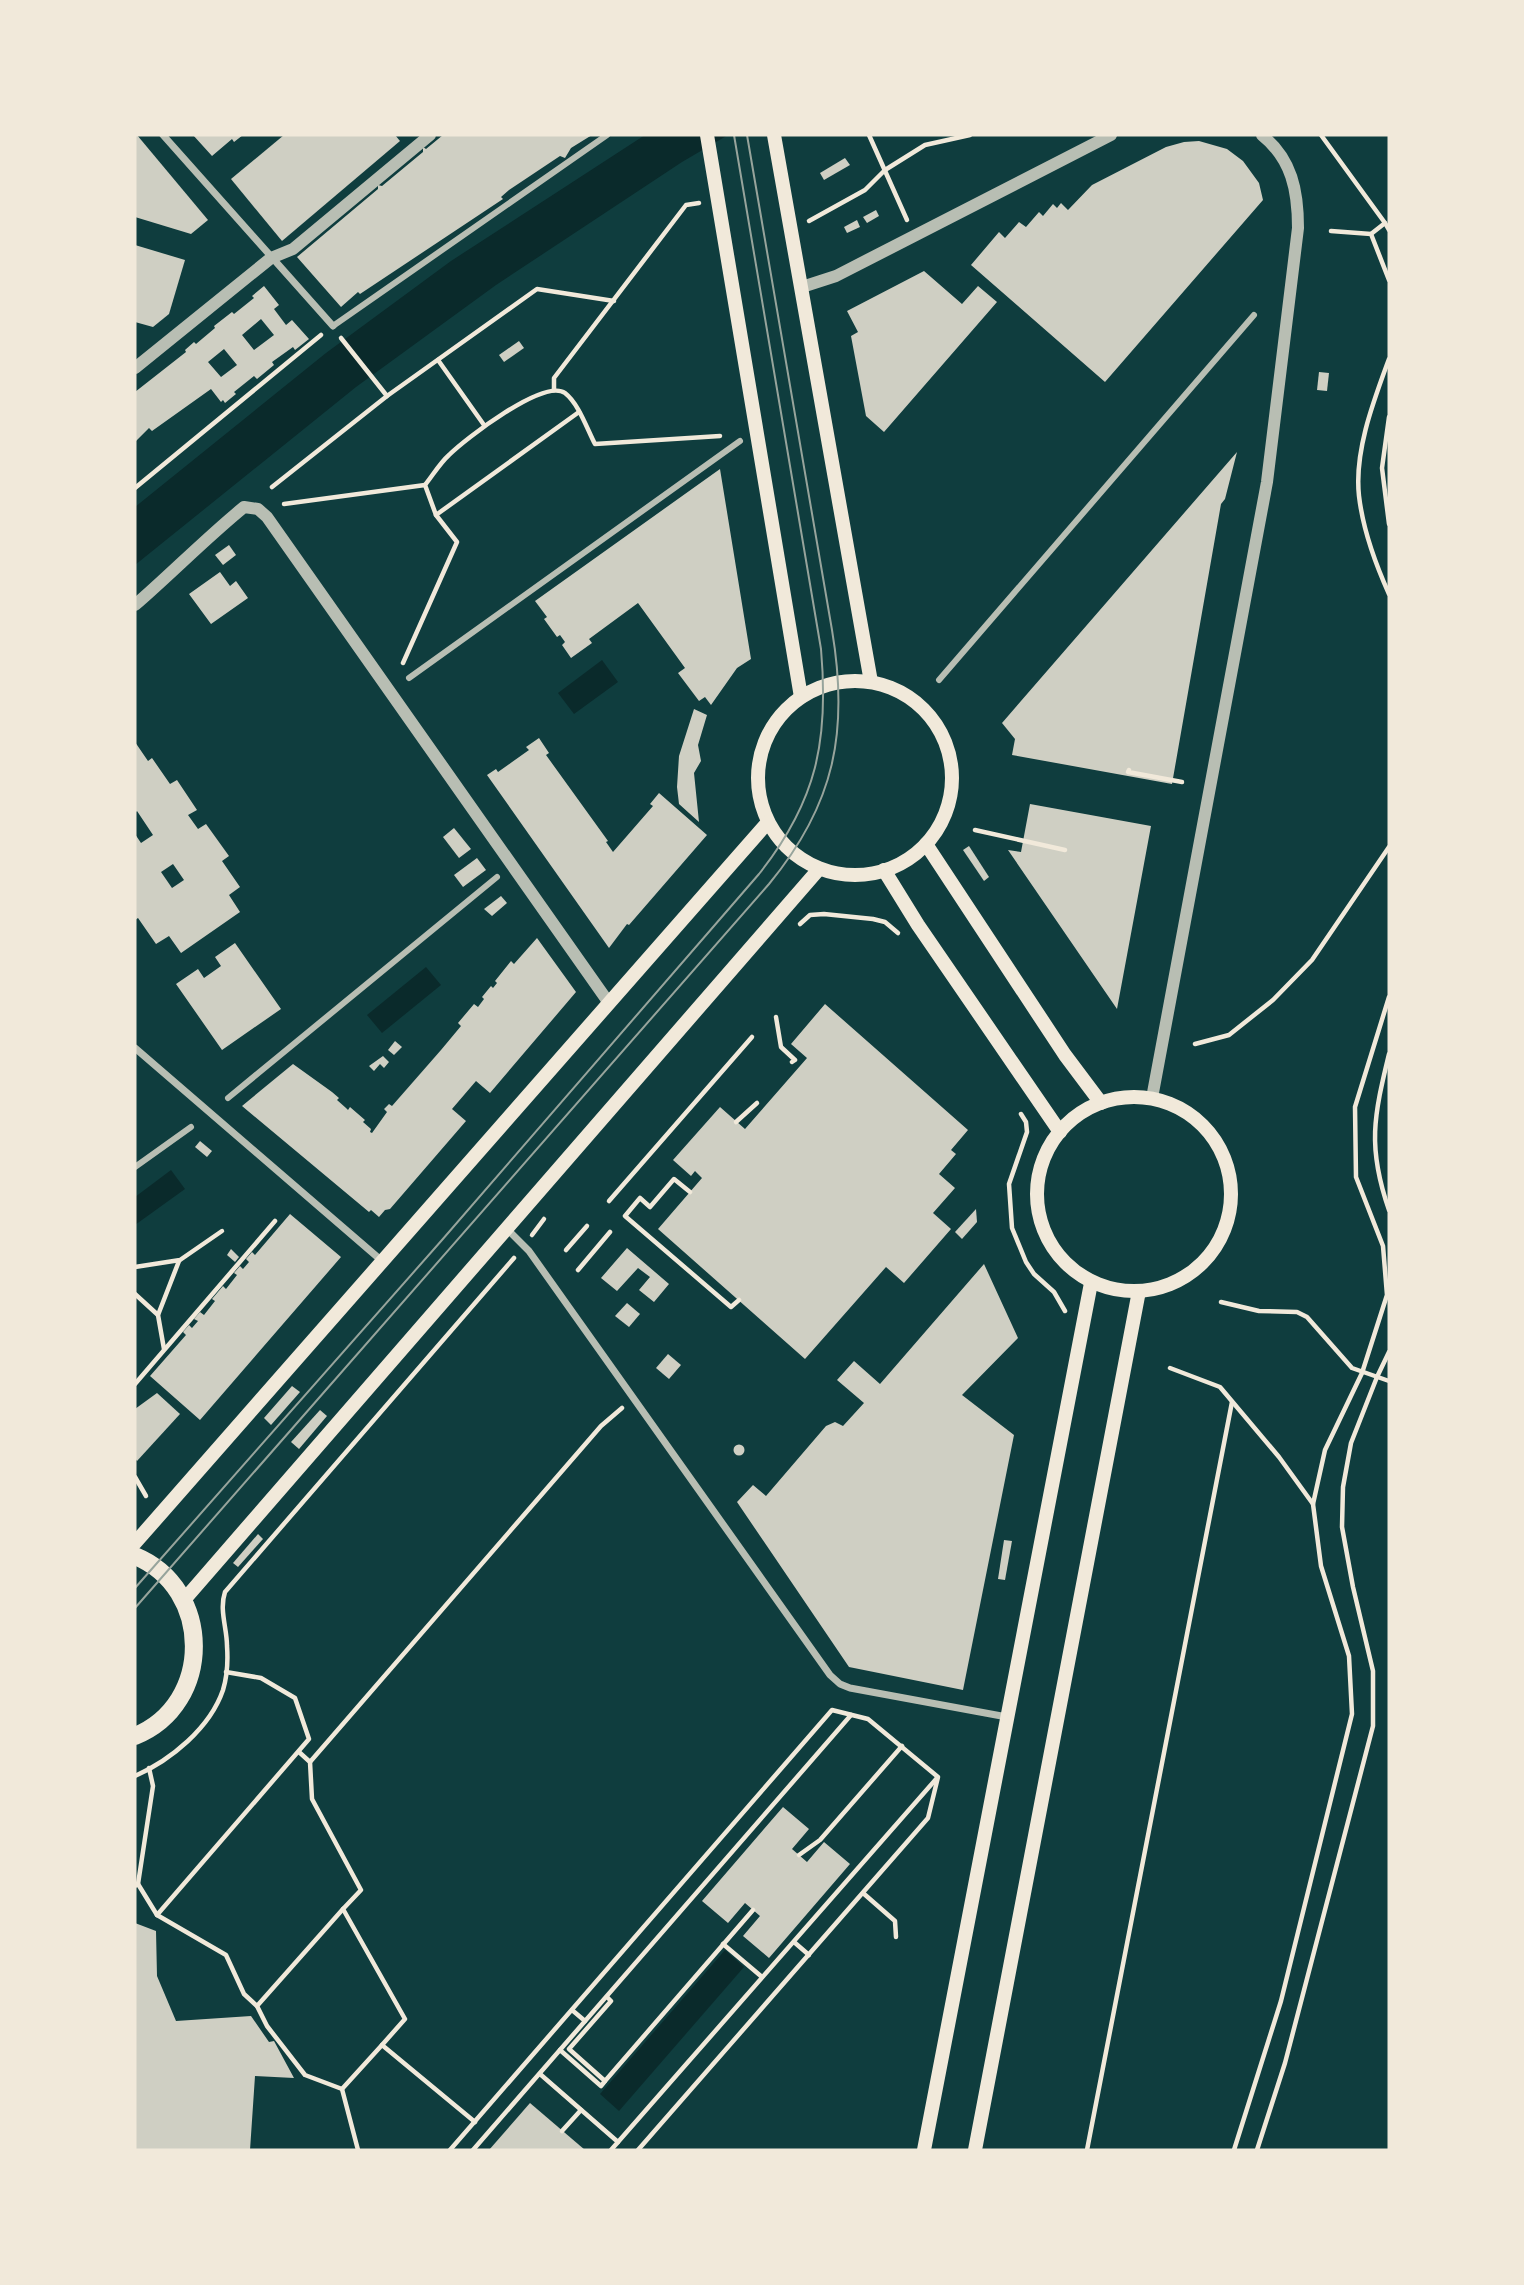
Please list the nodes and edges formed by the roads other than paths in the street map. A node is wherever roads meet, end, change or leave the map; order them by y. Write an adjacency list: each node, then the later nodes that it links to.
1 (163, 135): 8 (street)
2 (429, 135): 8 (street)
3 (607, 135): 11 (street)
4 (707, 135): 18 (main road)
5 (774, 135): 9 (main road)
6 (1111, 135): 9 (street)
7 (1262, 135): 27 (street)
8 (271, 258): 11 (street); 12 (street)
9 (802, 287): 17 (main road)
10 (1254, 315): 16 (street)
11 (335, 330)
12 (135, 368)
13 (740, 441): 15 (street)
14 (135, 605): 24 (street)
15 (409, 678)
16 (939, 680)
17 (871, 682): 18 (main road); 20 (main road)
18 (801, 697): 19 (main road)
19 (768, 822): 21 (main road); 24 (main road)
20 (926, 844): 22 (main road); 28 (main road)
21 (818, 869): 22 (main road); 32 (main road)
22 (884, 870): 30 (main road)
23 (497, 877): 26 (street)
24 (609, 1003): 33 (main road)
25 (135, 1048): 33 (street)
26 (228, 1098)
27 (1152, 1098): 28 (main road); 35 (main road)
28 (1101, 1103): 30 (main road)
29 (191, 1127): 31 (street)
30 (1060, 1132): 34 (main road)
31 (135, 1167)
32 (507, 1230): 38 (main road); 39 (street)
33 (383, 1261): 36 (main road)
34 (1091, 1283): 35 (main road); 39 (main road)
35 (1139, 1291): 42 (main road)
36 (135, 1543)
37 (135, 1556): 38 (main road)
38 (184, 1600): 40 (main road)
39 (1007, 1717): 41 (main road)
40 (135, 1735)
41 (924, 2150)
42 (975, 2150)

